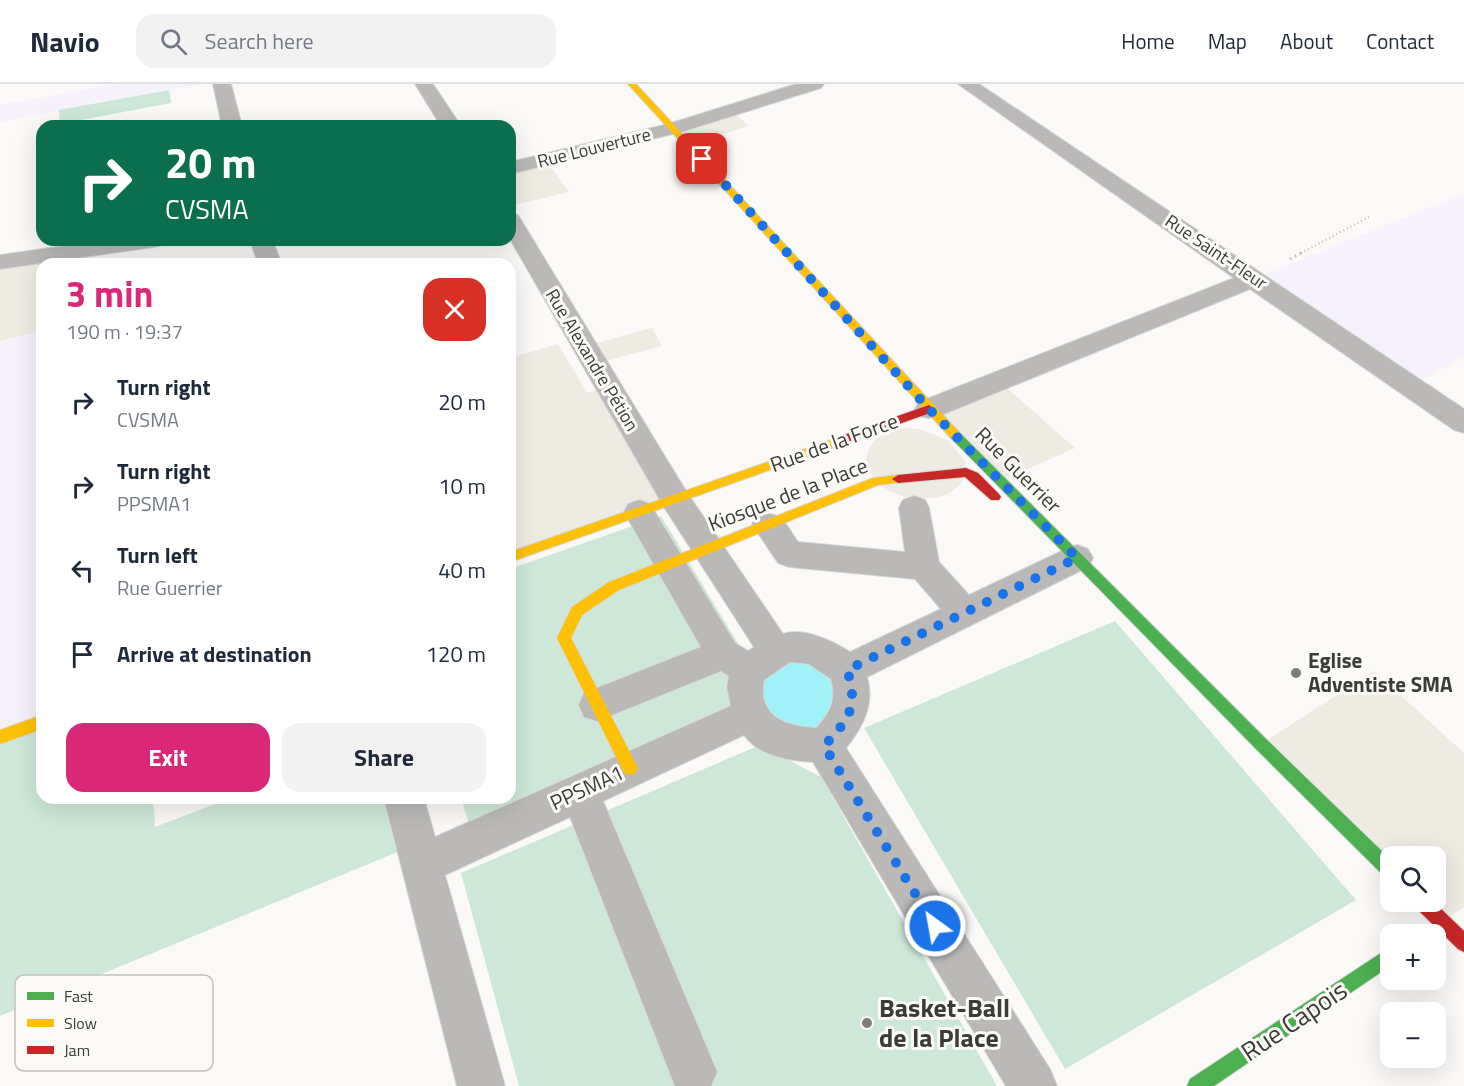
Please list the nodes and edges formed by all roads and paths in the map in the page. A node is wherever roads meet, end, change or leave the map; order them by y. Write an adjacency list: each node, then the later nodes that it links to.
1 (222, 84): 6 (street)
2 (424, 84): 7 (street)
3 (632, 84): 8 (street, Rue Guerrier)
4 (816, 84): 8 (street, Rue Louverture)
5 (968, 84): 14 (street, Rue Saint-Fleur)
6 (231, 120)
7 (447, 120)
8 (674, 128): 9 (street, Rue Louverture); 15 (street, Rue Guerrier)
9 (516, 167)
10 (1369, 217): 14 (path)
11 (516, 230): 17 (street, Rue Alexandre Pétion)
12 (112, 246): 13 (street)
13 (0, 262)
14 (1255, 278): 15 (street, Rue de la Force); 16 (street, Rue Saint-Fleur)
15 (929, 409): 17 (street, Rue de la Force); 24 (street, Rue Guerrier)
16 (1464, 423)
17 (675, 499): 20 (street, Rue de la Force); 22 (street)
18 (914, 508): 26 (street)
19 (1006, 509): 21 (street, Kiosque de la Place)
20 (639, 512): 23 (street, Rue de la Force); 25 (street)
21 (768, 524): 22 (street, Kiosque de la Place); 26 (street)
22 (707, 549): 25 (street, Kiosque de la Place); 28 (street)
23 (516, 555)
24 (1063, 561): 27 (street); 38 (street, Rue Guerrier)
25 (669, 564): 28 (street); 30 (street, Kiosque de la Place)
26 (924, 567): 27 (street)
27 (964, 612): 29 (street)
28 (750, 659): 29 (street); 30 (street); 31 (street)
29 (847, 670): 34 (street)
30 (597, 705): 35 (street)
31 (752, 714): 34 (street); 35 (street, PPSMA1)
32 (36, 724): 33 (street)
33 (0, 737)
34 (824, 746): 43 (street)
35 (630, 768): 36 (street, PPSMA1)
36 (579, 791): 39 (street, PPSMA1); 41 (street)
37 (406, 804): 39 (street)
38 (1380, 861)
39 (422, 864): 42 (street)
40 (1380, 963): 44 (street, Rue Capois)
41 (693, 1072)
42 (481, 1086)
43 (1033, 1086)
44 (1197, 1086)

